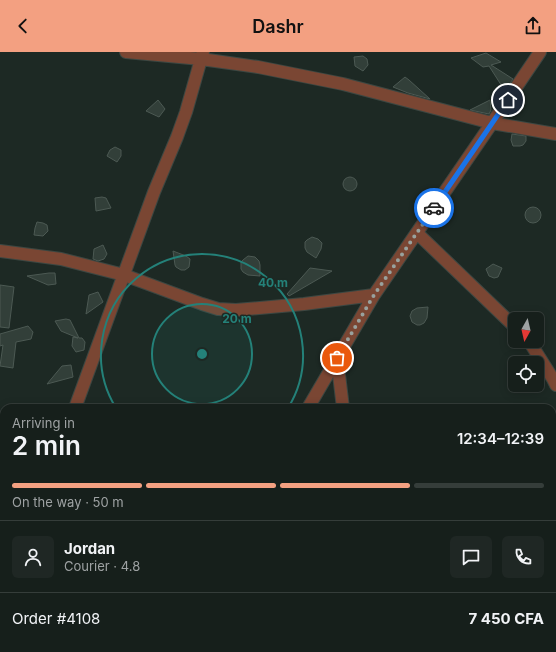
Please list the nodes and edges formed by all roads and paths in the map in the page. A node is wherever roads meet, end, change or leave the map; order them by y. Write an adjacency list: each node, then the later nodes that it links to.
1 (126, 52): 3 (street)
2 (540, 52): 4 (street)
3 (202, 55): 4 (street); 8 (street)
4 (492, 123): 5 (street); 6 (street)
5 (556, 134)
6 (417, 233): 9 (street); 10 (street)
7 (0, 251): 8 (street)
8 (124, 275): 9 (street); 14 (street)
9 (374, 295): 12 (street)
10 (508, 320)
11 (533, 348): 13 (street)
12 (337, 358): 15 (street); 16 (street)
13 (556, 385)
14 (76, 404)
15 (310, 404)
16 (343, 404)

